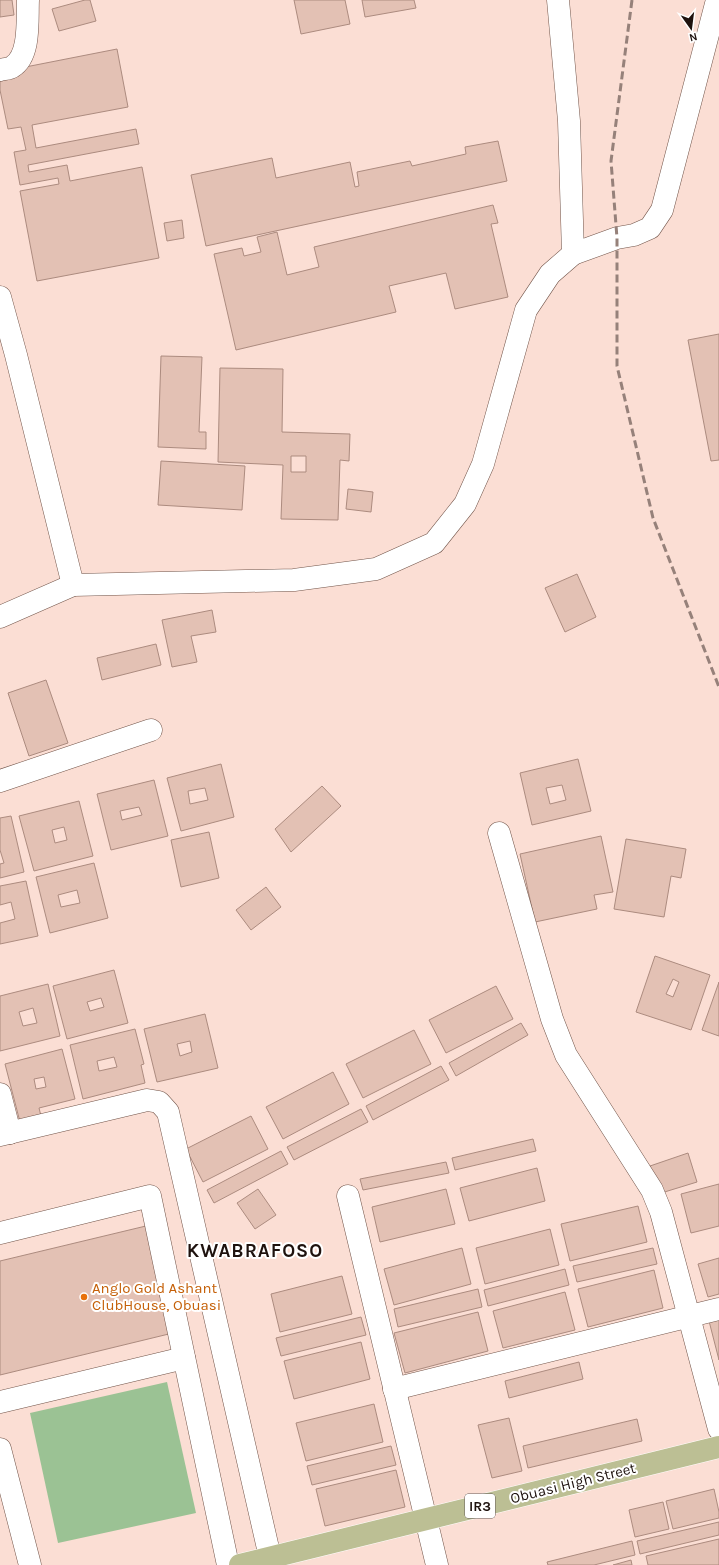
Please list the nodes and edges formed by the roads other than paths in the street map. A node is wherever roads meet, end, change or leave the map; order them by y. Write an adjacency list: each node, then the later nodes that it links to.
1 (28, 0): 4 (street)
2 (558, 0): 5 (street)
3 (717, 0): 5 (street)
4 (0, 70)
5 (573, 254): 7 (street)
6 (0, 297): 7 (street)
7 (73, 585): 8 (street)
8 (0, 617)
9 (151, 730): 10 (street)
10 (0, 781)
11 (499, 833): 17 (street)
12 (0, 1094): 13 (street)
13 (5, 1134): 25 (street)
14 (348, 1196): 19 (street)
15 (0, 1233): 18 (street)
16 (719, 1309): 17 (street)
17 (689, 1317): 19 (street); 21 (street)
18 (184, 1358): 20 (street); 27 (street)
19 (394, 1390): 24 (street)
20 (0, 1402)
21 (719, 1429)
22 (719, 1447): 24 (main road, Obuasi High Street / IR3)
23 (0, 1449): 26 (street)
24 (425, 1520): 25 (main road, Obuasi High Street / IR3); 29 (street)
25 (270, 1558): 28 (main road, Obuasi High Street / IR3)
26 (30, 1565)
27 (228, 1565)
28 (240, 1565)
29 (437, 1565)

